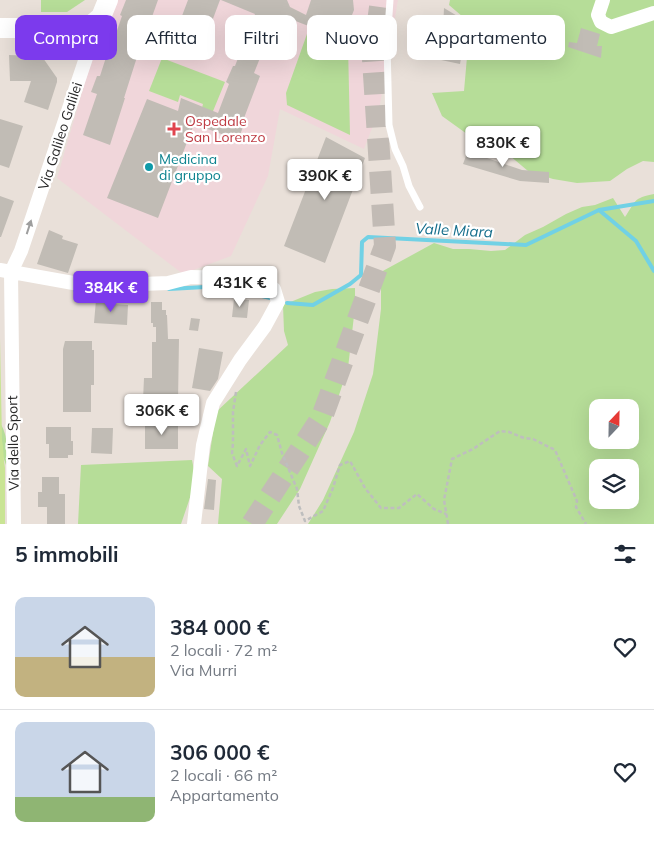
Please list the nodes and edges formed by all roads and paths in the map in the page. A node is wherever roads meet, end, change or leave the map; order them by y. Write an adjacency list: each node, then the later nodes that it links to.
1 (390, 0): 6 (lane)
2 (603, 0): 4 (street)
3 (104, 9): 5 (street); 7 (street, Via Galileo Galilei, one-way to 3)
4 (654, 13)
5 (0, 28)
6 (420, 207)
7 (6, 271): 8 (street); 10 (street, Via dello Sport)
8 (228, 379): 9 (path); 11 (street)
9 (446, 514): 12 (path); 13 (path)
10 (14, 524)
11 (194, 524)
12 (448, 524)
13 (586, 524)

